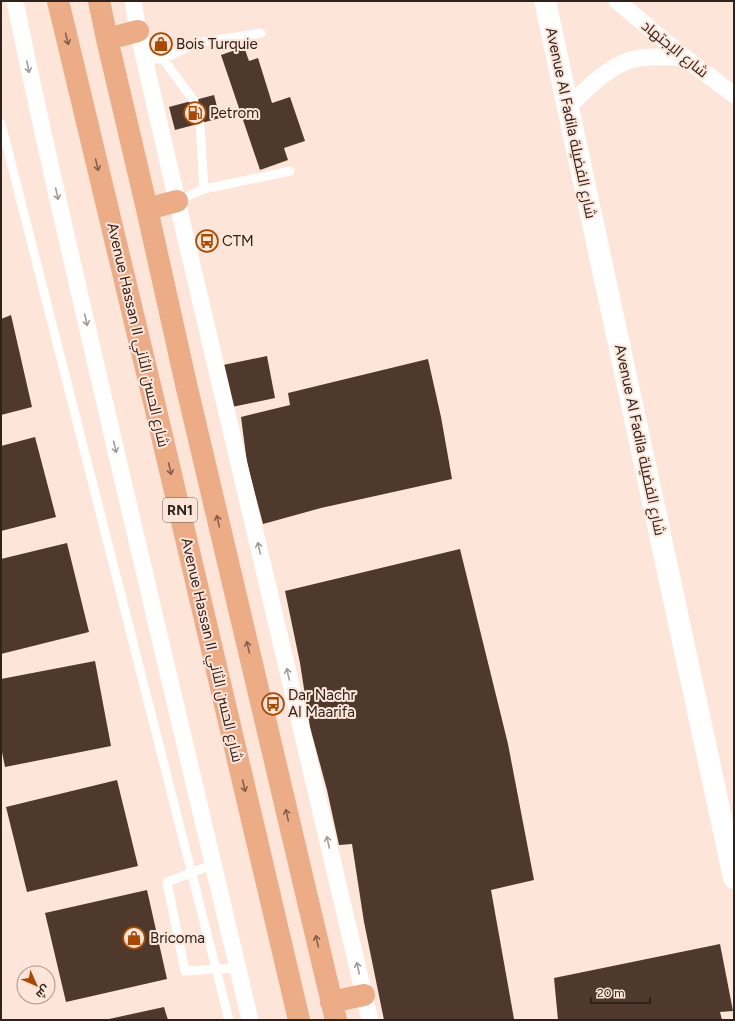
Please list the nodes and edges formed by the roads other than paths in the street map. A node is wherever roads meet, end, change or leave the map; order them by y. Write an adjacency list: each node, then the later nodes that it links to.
1 (15, 1): 22 (street, one-way to 22)
2 (58, 1): 31 (main road, Avenue Hassan II شارع الحسن الثاني / RN1, one-way to 31)
3 (99, 1): 9 (main road, RN1)
4 (133, 1): 7 (street)
5 (545, 1): 15 (street, Avenue Al Fadila شارع الفضيلة)
6 (617, 1): 10 (street, شارع الإجتهاد)
7 (138, 32): 9 (main road); 11 (street)
8 (261, 33): 12 (lane)
9 (107, 39): 21 (main road, RN1)
10 (684, 57): 13 (street, شارع الإجتهاد); 15 (street)
11 (144, 59): 12 (lane); 20 (street)
12 (163, 59): 14 (lane)
13 (734, 95)
14 (194, 101)
15 (568, 108): 24 (street, Avenue Al Fadila شارع الفضيلة)
16 (1, 122): 23 (lane)
17 (200, 124): 19 (lane)
18 (290, 171): 19 (lane)
19 (204, 188): 20 (lane)
20 (177, 201): 21 (main road); 27 (street, one-way to 20)
21 (147, 209): 28 (main road, RN1, one-way to 21)
22 (212, 865): 23 (lane); 25 (street)
23 (192, 873): 26 (lane); 26 (lane)
24 (734, 878)
25 (237, 968): 26 (lane); 30 (street)
26 (216, 969): 29 (lane)
27 (364, 994): 28 (main road); 32 (street)
28 (333, 1011)
29 (229, 1020)
30 (250, 1020)
31 (299, 1020)
32 (370, 1020)

